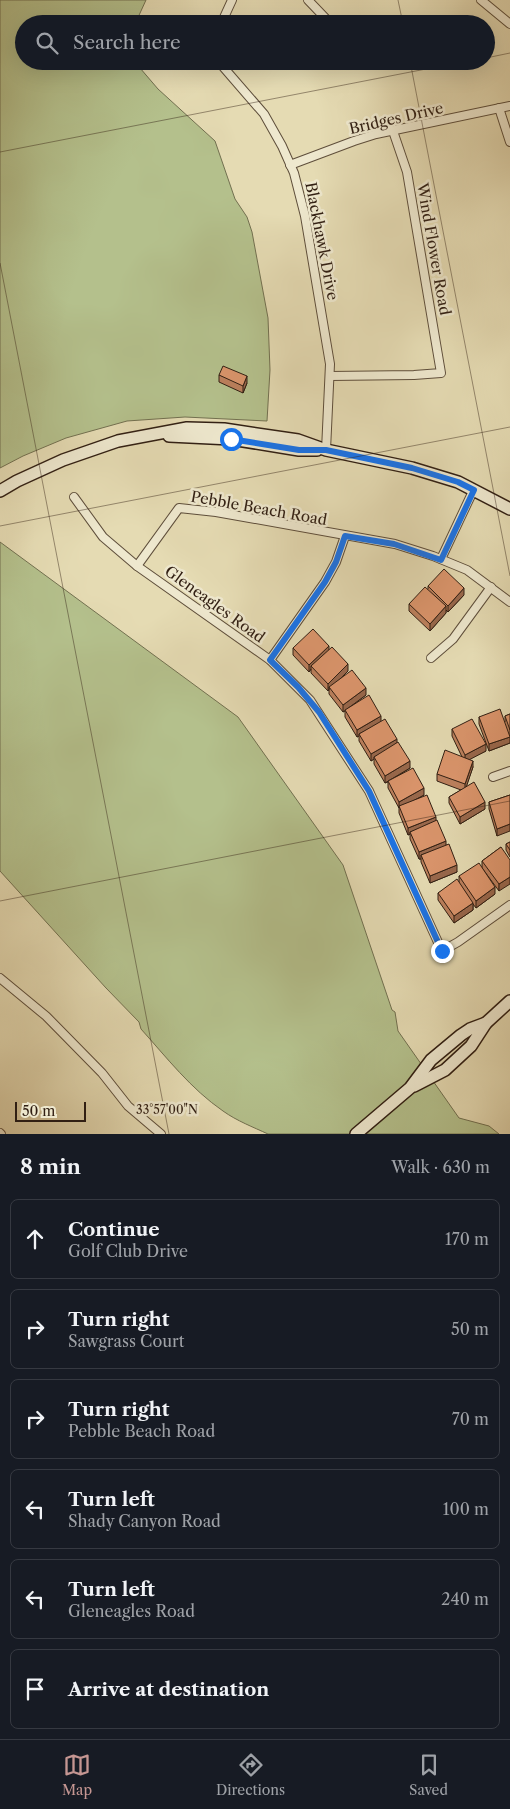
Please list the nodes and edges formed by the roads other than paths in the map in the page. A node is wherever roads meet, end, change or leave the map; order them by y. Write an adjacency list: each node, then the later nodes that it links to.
1 (232, 0): 4 (street)
2 (308, 0): 5 (street)
3 (481, 0): 6 (street)
4 (225, 15)
5 (322, 15)
6 (510, 24)
7 (226, 70): 12 (street, Blackhawk Drive)
8 (510, 106): 9 (street, Bridges Drive)
9 (499, 108): 10 (street, Bridges Drive); 11 (street)
10 (393, 130): 12 (street, Bridges Drive); 13 (street, Wind Flower Road)
11 (510, 142)
12 (290, 165): 13 (street, Blackhawk Drive)
13 (330, 376): 14 (street, Blackhawk Drive)
14 (326, 450): 15 (street); 16 (street)
15 (474, 490): 18 (street); 20 (street)
16 (0, 491)
17 (74, 497): 21 (street, Gleneagles Road)
18 (510, 509)
19 (345, 536): 20 (street, Pebble Beach Road); 21 (street, Pebble Beach Road); 25 (street)
20 (441, 560): 22 (street, Pebble Beach Road)
21 (137, 566): 25 (street, Gleneagles Road)
22 (491, 587): 23 (street, Pebble Beach Road); 24 (street)
23 (510, 602)
24 (431, 658)
25 (270, 660): 28 (street, Gleneagles Road)
26 (510, 771): 27 (street)
27 (493, 777)
28 (510, 905)
29 (0, 978): 35 (street)
30 (510, 1001): 31 (street)
31 (486, 1023): 32 (street); 33 (street)
32 (454, 1041): 33 (street); 34 (street)
33 (464, 1052): 34 (street)
34 (410, 1088): 36 (street)
35 (161, 1134)
36 (356, 1134)

